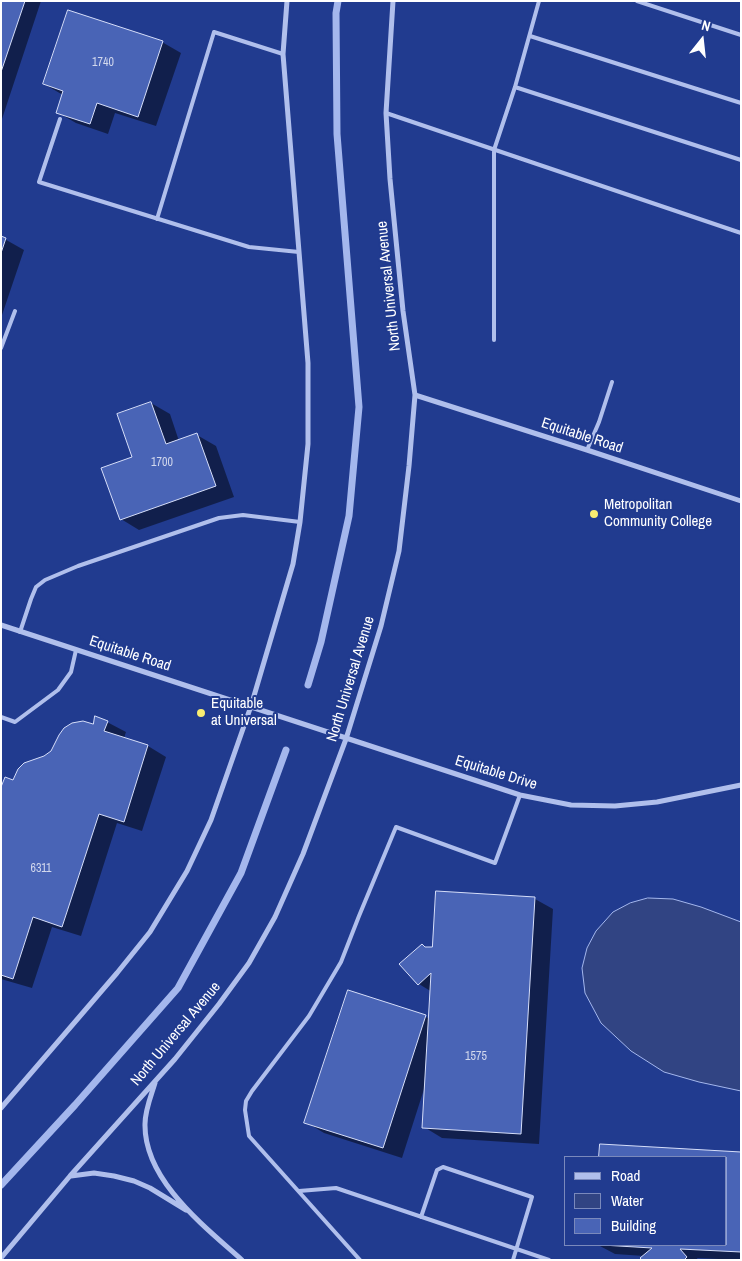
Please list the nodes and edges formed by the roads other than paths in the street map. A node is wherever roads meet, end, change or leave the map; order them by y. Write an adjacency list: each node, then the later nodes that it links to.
1 (287, 1): 7 (street)
2 (393, 1): 10 (street, North Universal Avenue)
3 (540, 1): 6 (lane)
4 (637, 1): 5 (lane)
5 (741, 35)
6 (530, 36): 8 (lane); 9 (lane)
7 (283, 54): 14 (lane); 16 (street)
8 (515, 87): 12 (lane); 13 (lane)
9 (741, 103)
10 (386, 113): 12 (lane); 21 (street, North Universal Avenue)
11 (60, 119): 14 (lane)
12 (494, 150): 15 (lane); 18 (lane)
13 (741, 160)
14 (156, 219): 16 (lane)
15 (741, 233)
16 (299, 252): 24 (street)
17 (15, 311): 19 (lane)
18 (494, 340)
19 (1, 348)
20 (612, 382): 22 (lane)
21 (415, 395): 22 (street, Equitable Road); 30 (street, North Universal Avenue)
22 (587, 450): 23 (street, Equitable Road)
23 (741, 501)
24 (300, 522): 26 (lane); 28 (street)
25 (1, 625): 26 (street, Equitable Road)
26 (20, 632): 27 (street, Equitable Road)
27 (76, 650): 28 (street, Equitable Road); 29 (lane)
28 (251, 706): 30 (street, Equitable Drive); 34 (street)
29 (1, 717)
30 (346, 739): 32 (street, Equitable Drive); 33 (street, North Universal Avenue)
31 (741, 785): 32 (street, Equitable Drive)
32 (520, 795): 36 (lane)
33 (155, 1080): 35 (street, North Universal Avenue); 37 (street)
34 (1, 1108)
35 (70, 1176): 37 (street); 40 (street, North Universal Avenue)
36 (299, 1191): 38 (lane); 42 (lane)
37 (190, 1213): 41 (street)
38 (421, 1217): 39 (lane); 39 (lane)
39 (517, 1249): 43 (lane); 44 (lane)
40 (1, 1258)
41 (242, 1260)
42 (360, 1260)
43 (514, 1260)
44 (549, 1260)

